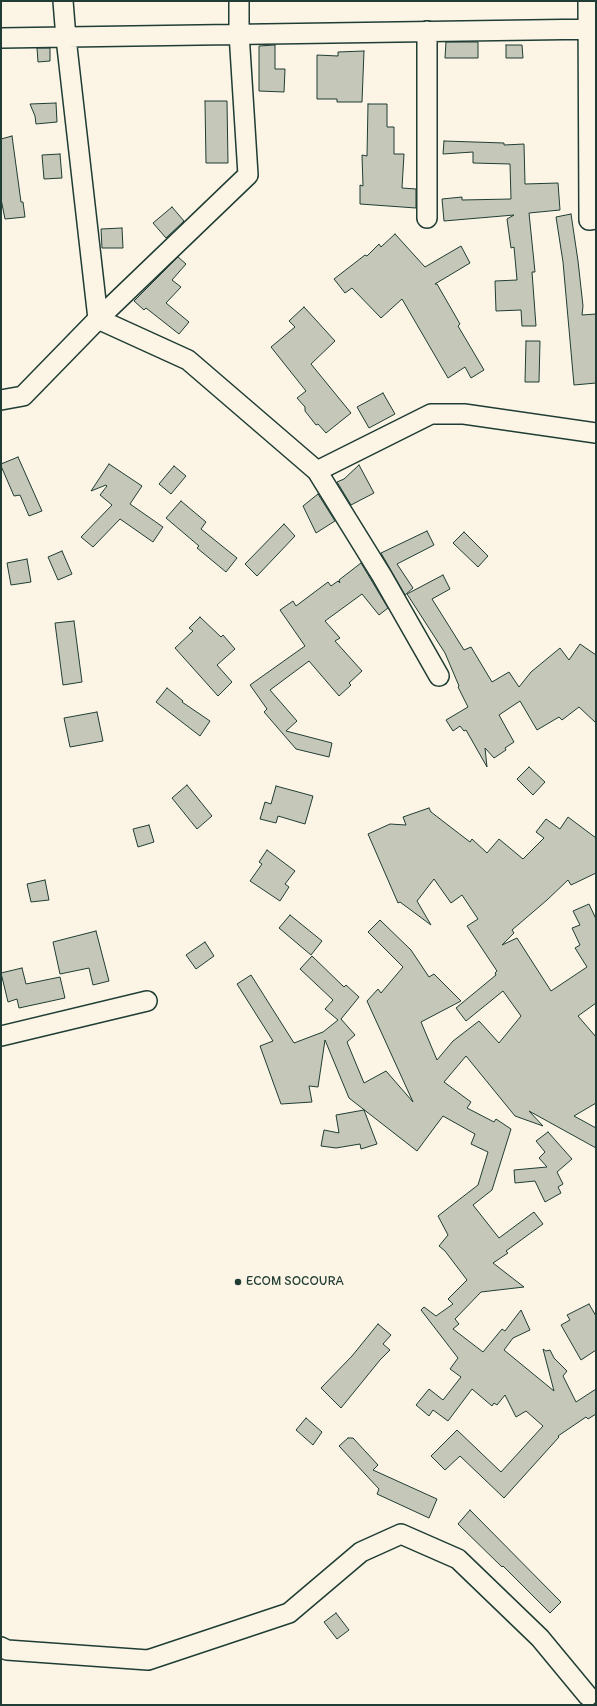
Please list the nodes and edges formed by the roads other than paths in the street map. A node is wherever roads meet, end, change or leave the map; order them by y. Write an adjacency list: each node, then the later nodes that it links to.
1 (63, 1): 8 (street)
2 (239, 1): 6 (street)
3 (588, 1): 4 (street)
4 (592, 29): 5 (street); 10 (street)
5 (427, 31): 6 (street); 9 (street)
6 (239, 33): 8 (street); 11 (street)
7 (1, 38): 8 (street)
8 (66, 38): 11 (street)
9 (427, 218)
10 (596, 219)
11 (98, 318): 12 (street); 14 (street)
12 (1, 400)
13 (596, 433): 14 (street)
14 (317, 470): 15 (street)
15 (439, 676)
16 (147, 1001): 17 (street)
17 (1, 1036)
18 (1, 1647): 19 (street)
19 (587, 1696)

